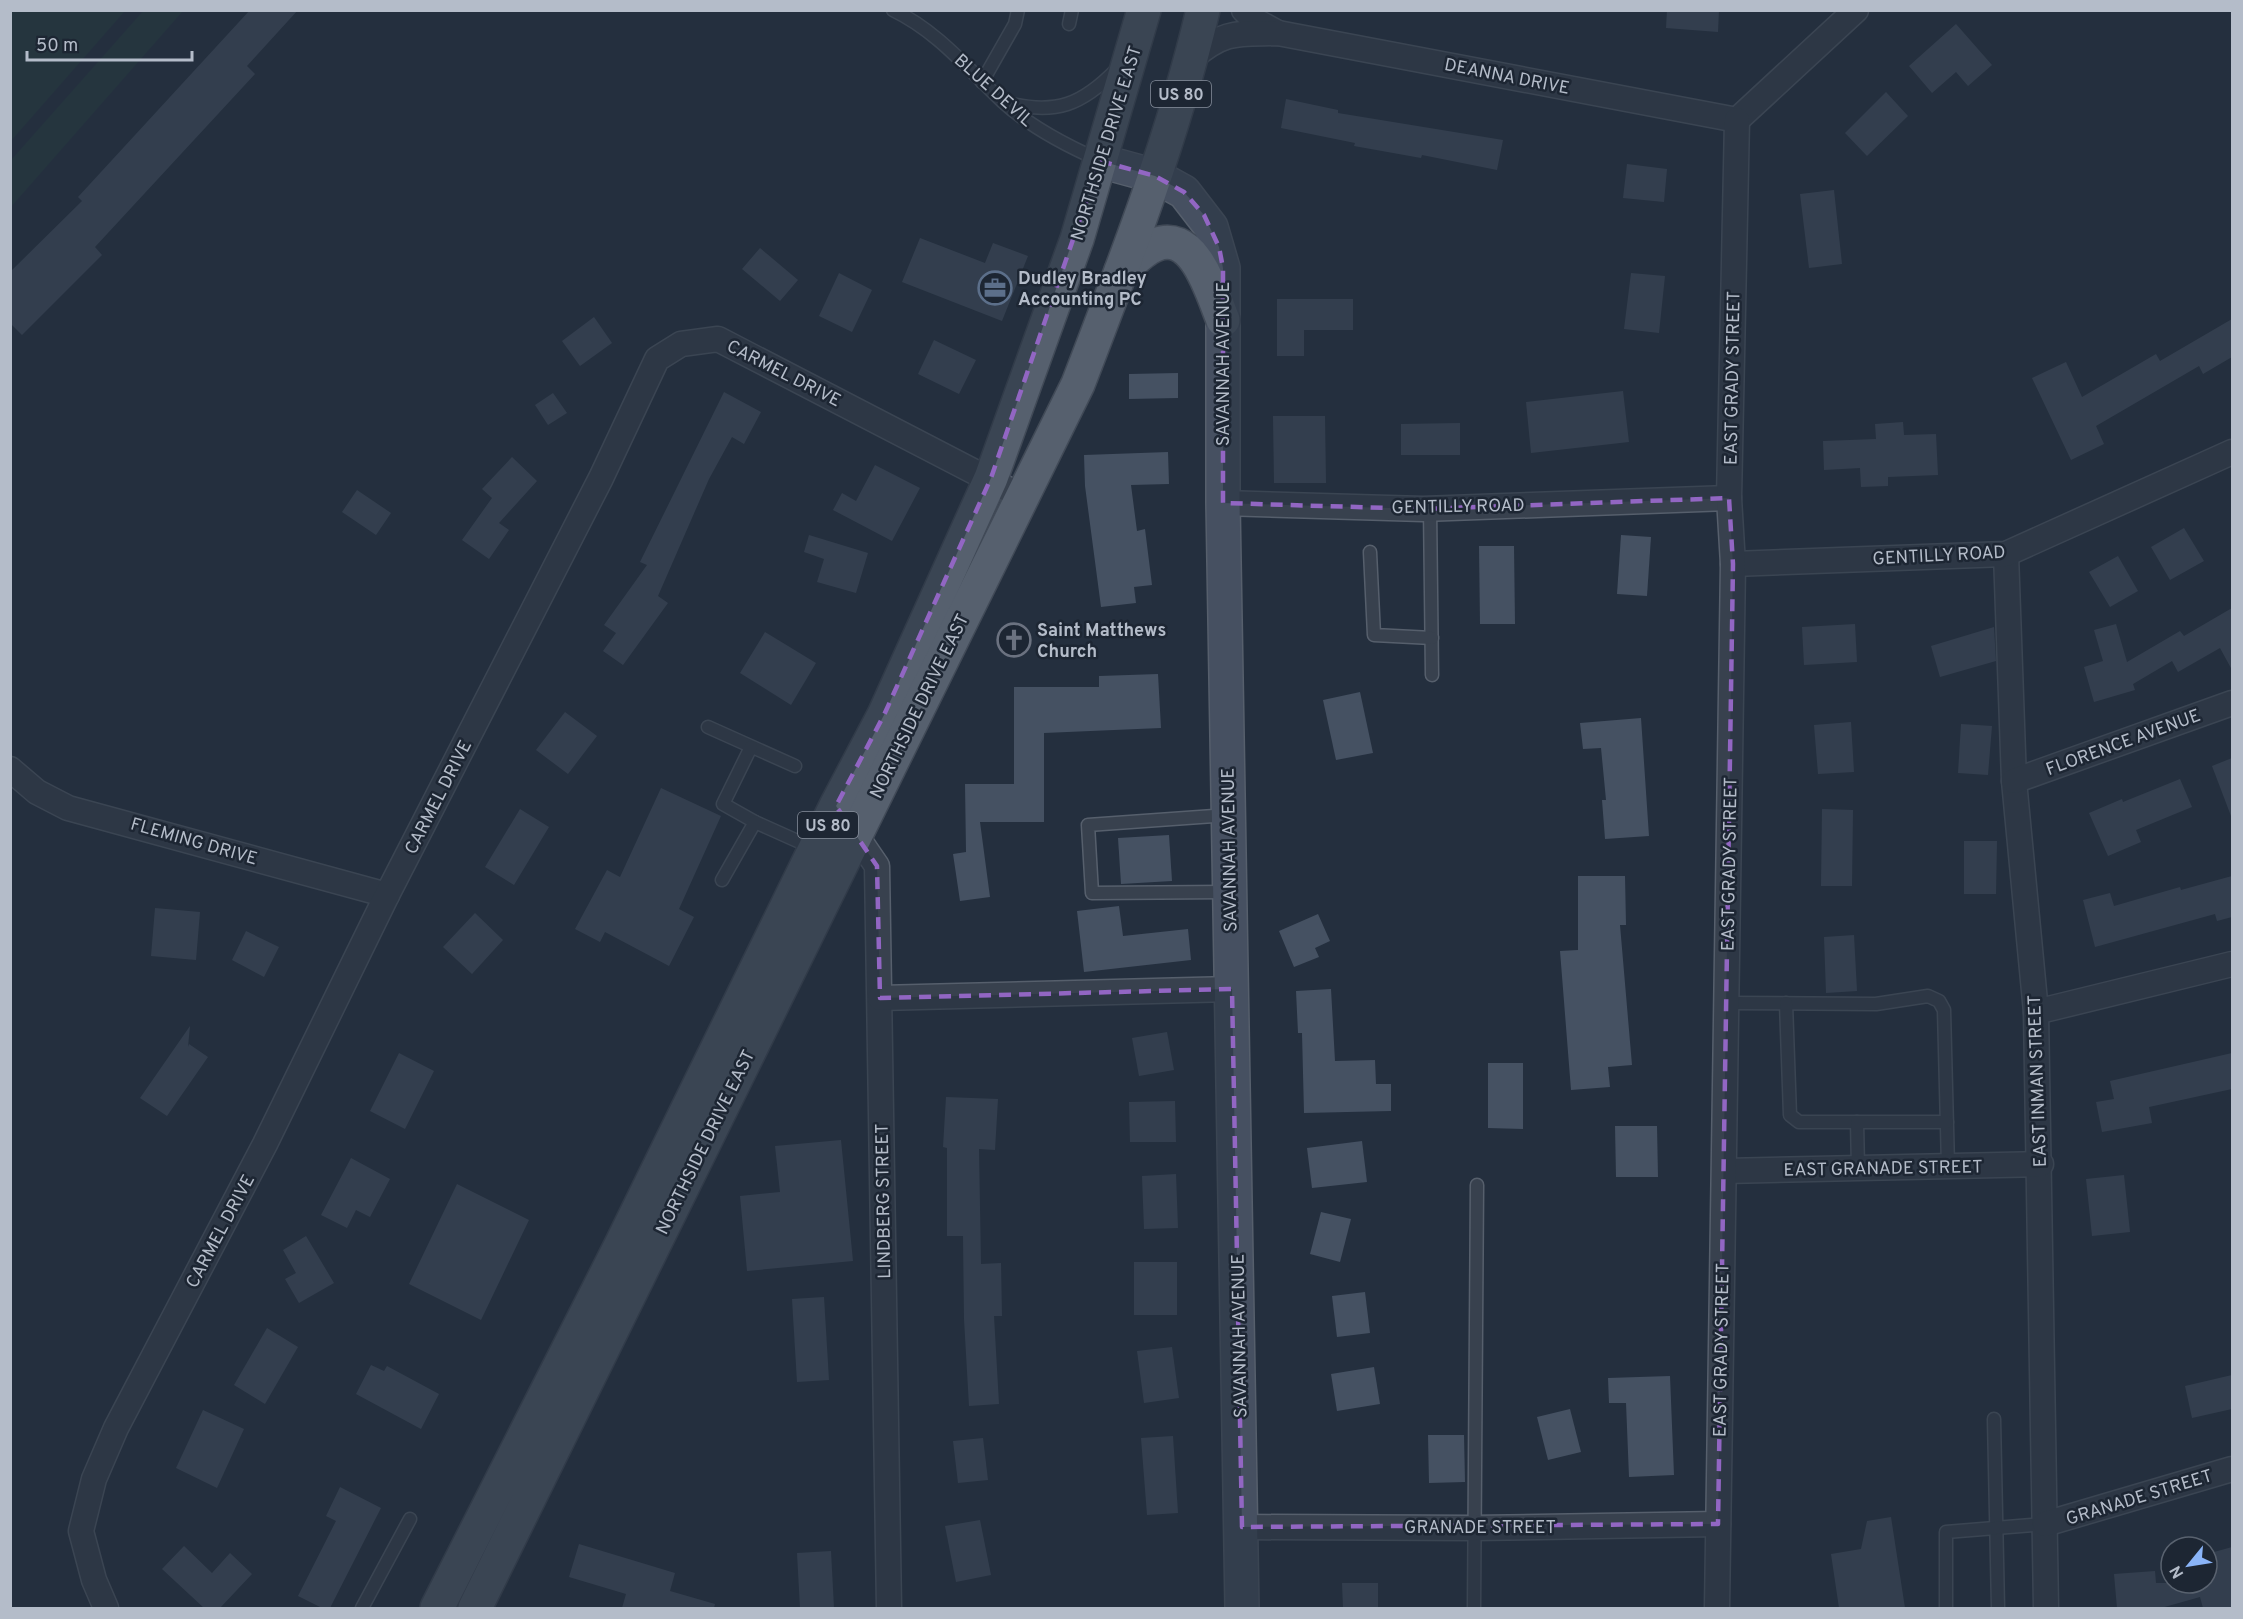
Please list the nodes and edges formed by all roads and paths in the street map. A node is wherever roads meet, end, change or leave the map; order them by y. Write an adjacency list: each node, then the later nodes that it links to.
1 (893, 10): 12 (lane, BLUE DEVIL)
2 (1018, 10): 12 (lane)
3 (1072, 10): 8 (lane)
4 (1144, 10): 10 (main road, NORTHSIDE DRIVE EAST / US 80)
5 (1203, 10): 11 (main road, NORTHSIDE DRIVE EAST / US 80)
6 (1244, 10): 9 (street, DEANNA DRIVE)
7 (1856, 10): 14 (street)
8 (1069, 24)
9 (1278, 33): 11 (street, DEANNA DRIVE); 14 (street, DEANNA DRIVE)
10 (1134, 51): 13 (lane); 15 (main road, NORTHSIDE DRIVE EAST / US 80)
11 (1192, 58): 16 (main road, NORTHSIDE DRIVE EAST / US 80)
12 (982, 82): 13 (lane, BLUE DEVIL)
13 (1003, 102): 15 (lane, BLUE DEVIL)
14 (1737, 120): 22 (street, EAST GRADY STREET)
15 (1100, 161): 16 (street, SAVANNAH AVENUE); 20 (main road, NORTHSIDE DRIVE EAST / US 80)
16 (1155, 176): 17 (main road, NORTHSIDE DRIVE EAST / US 80); 18 (street, SAVANNAH AVENUE)
17 (1121, 272): 18 (main road); 21 (main road, NORTHSIDE DRIVE EAST / US 80)
18 (1223, 320): 23 (street, SAVANNAH AVENUE)
19 (2232, 452): 26 (street, GENTILLY ROAD)
20 (991, 478): 21 (street, CARMEL DRIVE); 36 (main road, NORTHSIDE DRIVE EAST / US 80); 43 (street, CARMEL DRIVE)
21 (1023, 497): 39 (main road, NORTHSIDE DRIVE EAST / US 80)
22 (1729, 498): 24 (street, GENTILLY ROAD); 27 (street, EAST GRADY STREET)
23 (1222, 503): 24 (street, GENTILLY ROAD); 37 (street, SAVANNAH AVENUE)
24 (1430, 508): 28 (lane)
25 (1370, 552): 28 (lane)
26 (2006, 554): 27 (street, GENTILLY ROAD); 35 (street, EAST INMAN STREET)
27 (1733, 564): 47 (street, EAST GRADY STREET)
28 (1432, 638): 29 (lane)
29 (1432, 675)
30 (2232, 703): 35 (street, FLORENCE AVENUE)
31 (708, 727): 32 (lane)
32 (751, 747): 33 (lane); 38 (lane)
33 (795, 766)
34 (10, 770): 43 (street, FLEMING DRIVE)
35 (2014, 781): 49 (street, EAST INMAN STREET)
36 (836, 806): 39 (street, LINDBERG STREET); 40 (main road, NORTHSIDE DRIVE EAST / US 80)
37 (1229, 815): 42 (street, SAVANNAH AVENUE); 42 (lane)
38 (755, 822): 40 (lane); 41 (lane)
39 (856, 834): 46 (street, LINDBERG STREET); 68 (main road, NORTHSIDE DRIVE EAST / US 80)
40 (817, 850): 67 (main road, NORTHSIDE DRIVE EAST / US 80)
41 (722, 880)
42 (1230, 892): 45 (street, SAVANNAH AVENUE)
43 (387, 895): 65 (street, CARMEL DRIVE)
44 (2232, 964): 49 (street)
45 (1232, 989): 46 (street); 62 (street, SAVANNAH AVENUE)
46 (880, 998): 69 (street, LINDBERG STREET)
47 (1727, 1003): 48 (lane); 55 (street, EAST GRADY STREET)
48 (1786, 1004): 50 (lane); 51 (lane)
49 (2036, 1012): 52 (street, EAST INMAN STREET)
50 (1857, 1122): 51 (lane); 54 (lane)
51 (1947, 1122): 53 (lane)
52 (2041, 1164): 53 (street, EAST GRANADE STREET); 61 (street, EAST INMAN STREET)
53 (1948, 1166): 54 (street, EAST GRANADE STREET)
54 (1858, 1168): 55 (street, EAST GRANADE STREET)
55 (1725, 1171): 60 (street, EAST GRADY STREET)
56 (1477, 1185): 63 (lane)
57 (1994, 1419): 64 (lane)
58 (2232, 1469): 61 (street, GRANADE STREET)
59 (410, 1519): 66 (lane)
60 (1718, 1524): 63 (street, GRANADE STREET); 72 (street, EAST GRADY STREET)
61 (2045, 1524): 64 (lane); 75 (street, EAST INMAN STREET)
62 (1242, 1527): 63 (street, GRANADE STREET); 70 (street, SAVANNAH AVENUE)
63 (1474, 1528): 71 (lane)
64 (1998, 1528): 73 (lane); 74 (lane)
65 (106, 1608)
66 (362, 1608)
67 (437, 1608)
68 (475, 1608)
69 (889, 1608)
70 (1242, 1608)
71 (1474, 1608)
72 (1717, 1608)
73 (1946, 1608)
74 (1998, 1608)
75 (2046, 1608)

